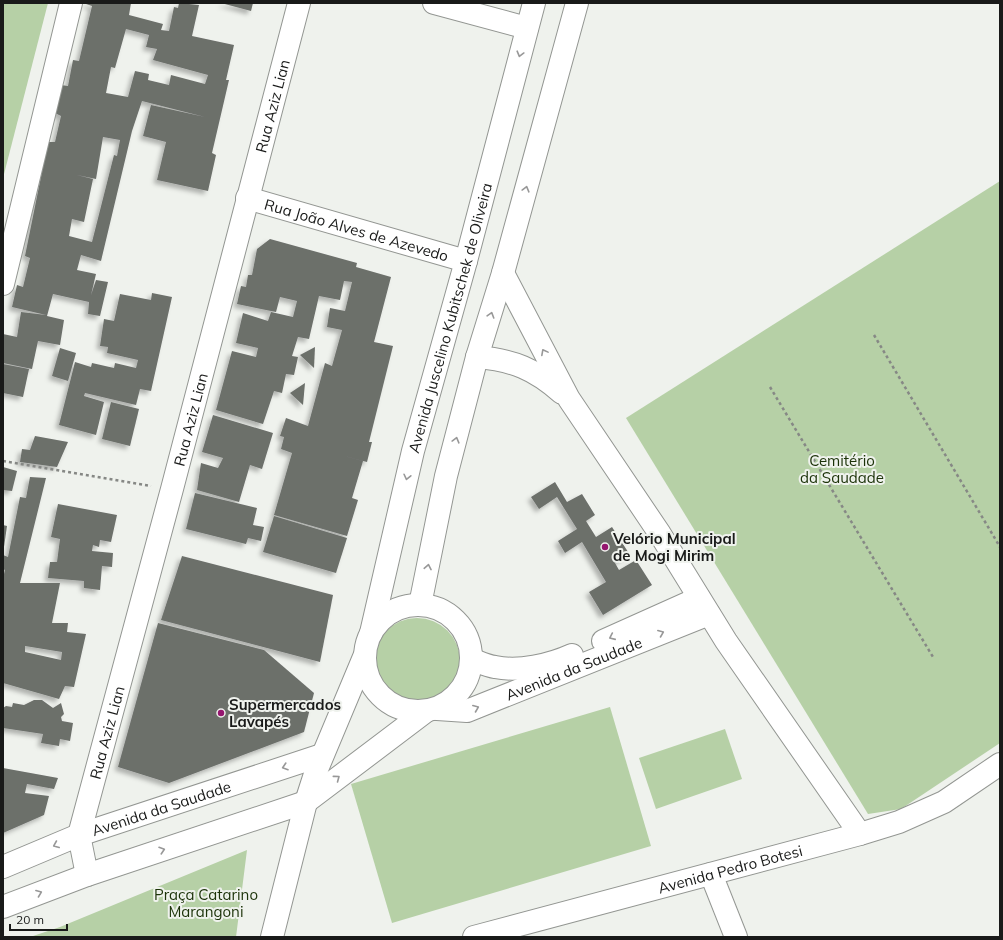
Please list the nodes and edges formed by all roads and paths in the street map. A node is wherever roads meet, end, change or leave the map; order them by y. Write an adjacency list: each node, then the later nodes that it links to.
1 (71, 3): 10 (street)
2 (298, 3): 7 (street, Rua Aziz Lian)
3 (434, 3): 6 (street)
4 (534, 3): 6 (street, Avenida Juscelino Kubitschek de Oliveira)
5 (577, 3): 9 (street, one-way to 5)
6 (527, 28): 8 (street, Avenida Juscelino Kubitschek de Oliveira, one-way to 8)
7 (248, 198): 8 (street, Rua João Alves de Azevedo); 16 (street, Rua Aziz Lian)
8 (466, 260): 20 (street, Avenida Juscelino Kubitschek de Oliveira, one-way to 20)
9 (503, 273): 12 (street, one-way to 9); 14 (street, one-way to 9)
10 (3, 284)
11 (874, 335): 17 (path)
12 (477, 357): 14 (street); 18 (street, one-way to 12)
13 (770, 387): 22 (path)
14 (569, 399): 19 (street)
15 (3, 461): 16 (path)
16 (172, 489): 31 (street, Rua Aziz Lian)
17 (1000, 547)
18 (420, 605): 20 (street); 23 (street)
19 (704, 606): 23 (street, Avenida da Saudade, one-way to 23); 24 (street, Avenida da Saudade, one-way to 19); 30 (street)
20 (371, 634): 21 (street)
21 (364, 657): 24 (street); 25 (street)
22 (933, 657)
23 (472, 659): 24 (street)
24 (431, 710): 29 (street, one-way to 24)
25 (322, 754): 29 (street); 31 (street, Avenida da Saudade, one-way to 31)
26 (1000, 764): 28 (street, Avenida Pedro Botesi)
27 (1000, 773): 28 (street, Avenida Pedro Botesi)
28 (979, 780): 30 (street, Avenida Pedro Botesi)
29 (306, 802): 34 (street, one-way to 29); 36 (street)
30 (860, 834): 33 (street, Avenida Pedro Botesi)
31 (79, 835): 32 (street, Avenida da Saudade, one-way to 32); 34 (street)
32 (3, 867)
33 (711, 874): 37 (street, Avenida Pedro Botesi); 38 (street)
34 (87, 875): 35 (street, one-way to 34)
35 (3, 907)
36 (272, 937)
37 (474, 937)
38 (736, 937)

